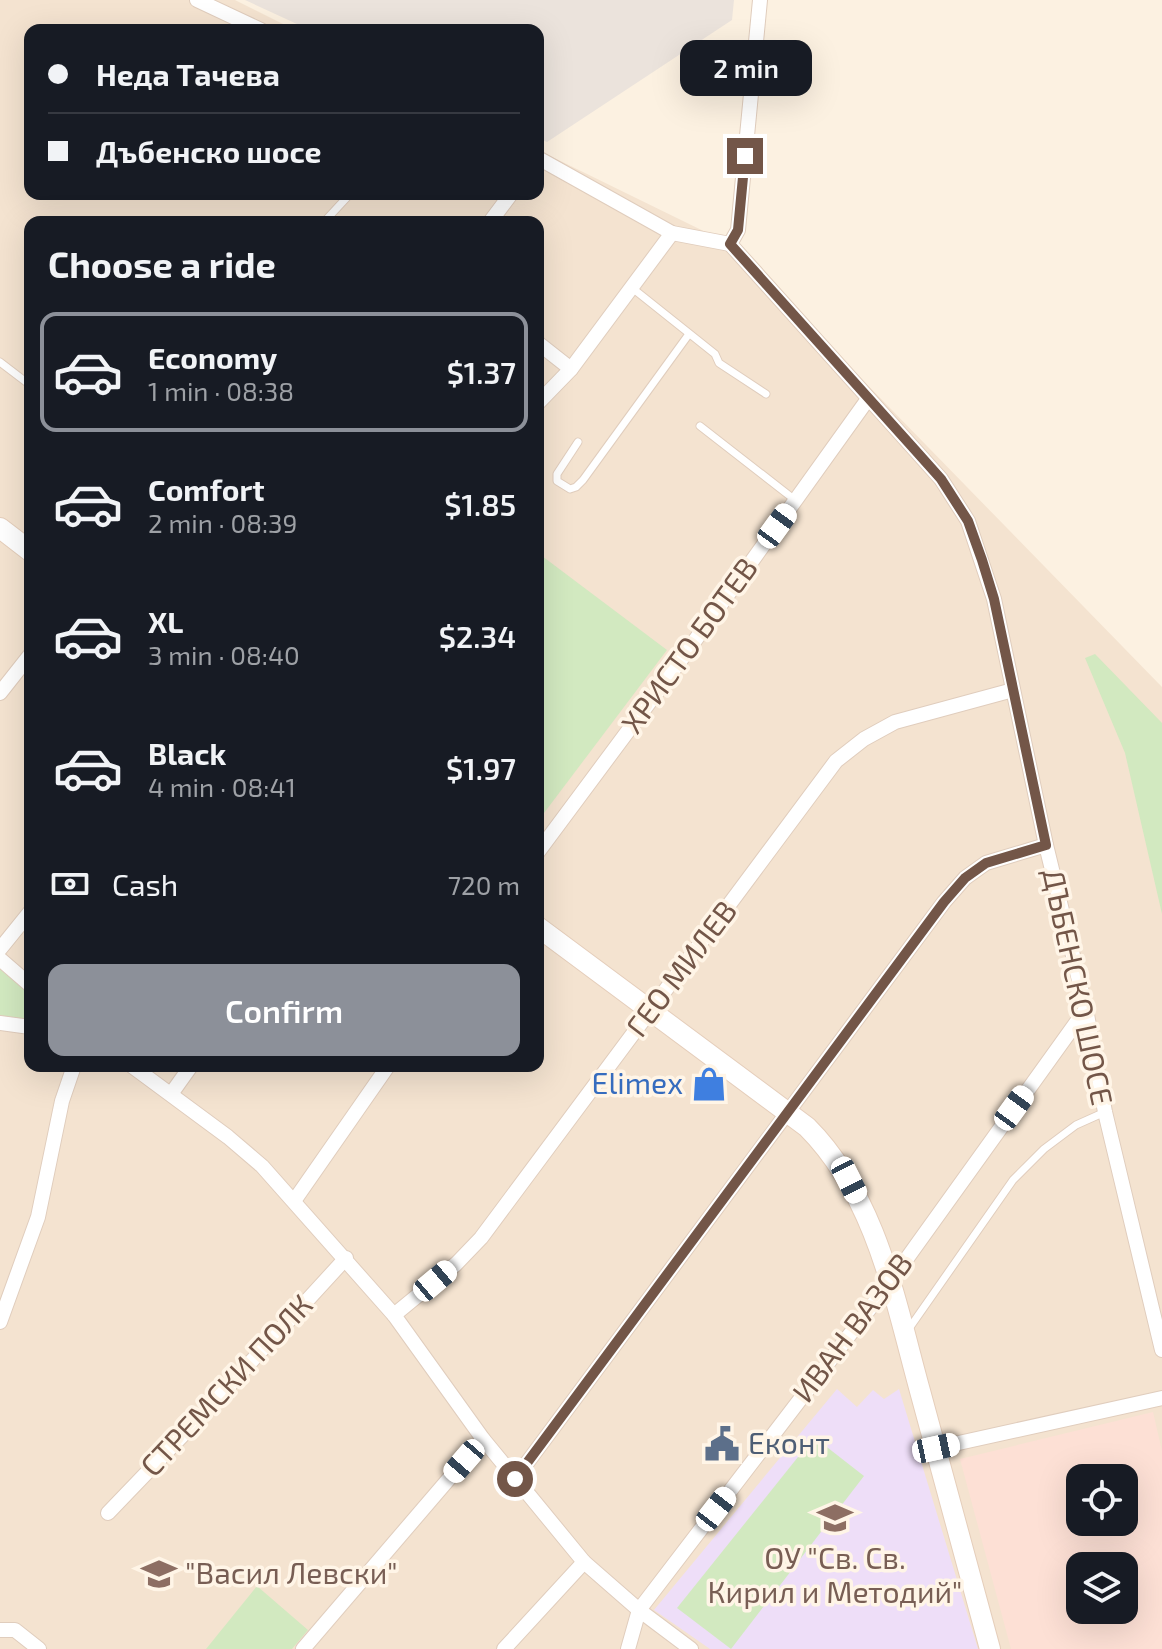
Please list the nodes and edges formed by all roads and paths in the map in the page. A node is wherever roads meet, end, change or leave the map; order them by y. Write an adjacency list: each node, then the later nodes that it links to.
1 (197, 0): 3 (street)
2 (760, 0): 8 (street)
3 (248, 24)
4 (544, 161): 7 (street)
5 (344, 200): 6 (lane)
6 (330, 216)
7 (672, 233): 8 (street); 9 (street)
8 (730, 244): 17 (street, ДЪБЕНСКО ШОСЕ)
9 (631, 287): 10 (lane); 13 (street)
10 (689, 334): 15 (lane); 19 (lane)
11 (544, 348): 13 (street)
12 (0, 362): 14 (lane)
13 (571, 369): 16 (street)
14 (24, 380)
15 (766, 394)
16 (544, 397)
17 (868, 399): 20 (street, ХРИСТО БОТЕВ); 24 (street, ДЪБЕНСКО ШОСЕ)
18 (700, 426): 20 (lane)
19 (578, 442)
20 (795, 500): 26 (street, ХРИСТО БОТЕВ)
21 (0, 528): 22 (street)
22 (24, 546)
23 (24, 663): 25 (street)
24 (1013, 690): 27 (street, ДЪБЕНСКО ШОСЕ); 34 (street, ГЕО МИЛЕВ)
25 (0, 693)
26 (544, 844)
27 (1046, 845): 33 (street, ДЪБЕНСКО ШОСЕ); 43 (street)
28 (24, 919): 30 (street)
29 (544, 931): 34 (street)
30 (0, 949)
31 (0, 959): 32 (street)
32 (24, 980)
33 (1086, 1009): 42 (street, ДЪБЕНСКО ШОСЕ); 46 (street, ИВАН ВАЗОВ)
34 (651, 1011): 43 (street); 47 (street, ГЕО МИЛЕВ)
35 (0, 1023): 36 (street)
36 (24, 1026)
37 (72, 1072): 48 (street)
38 (140, 1072): 41 (street)
39 (187, 1072): 41 (street)
40 (384, 1072): 44 (street)
41 (171, 1094): 44 (street)
42 (1105, 1112): 49 (lane); 50 (street, ДЪБЕНСКО ШОСЕ)
43 (789, 1113): 46 (street); 54 (street)
44 (294, 1201): 45 (street)
45 (346, 1258): 47 (street); 55 (street, СТРЕМСКИ ПОЛК)
46 (890, 1282): 49 (street); 57 (street, ИВАН ВАЗОВ)
47 (394, 1315): 52 (street)
48 (0, 1322)
49 (904, 1335): 53 (street)
50 (1162, 1350)
51 (1162, 1398): 53 (street)
52 (483, 1439): 54 (street); 61 (street)
53 (936, 1448): 65 (street)
54 (515, 1479): 56 (street)
55 (108, 1513)
56 (584, 1562): 57 (street); 62 (street)
57 (639, 1610): 63 (street, ИВАН ВАЗОВ); 64 (street)
58 (7, 1630): 59 (street); 60 (street)
59 (0, 1644)
60 (39, 1649)
61 (303, 1649)
62 (504, 1649)
63 (628, 1649)
64 (691, 1649)
65 (990, 1649)

